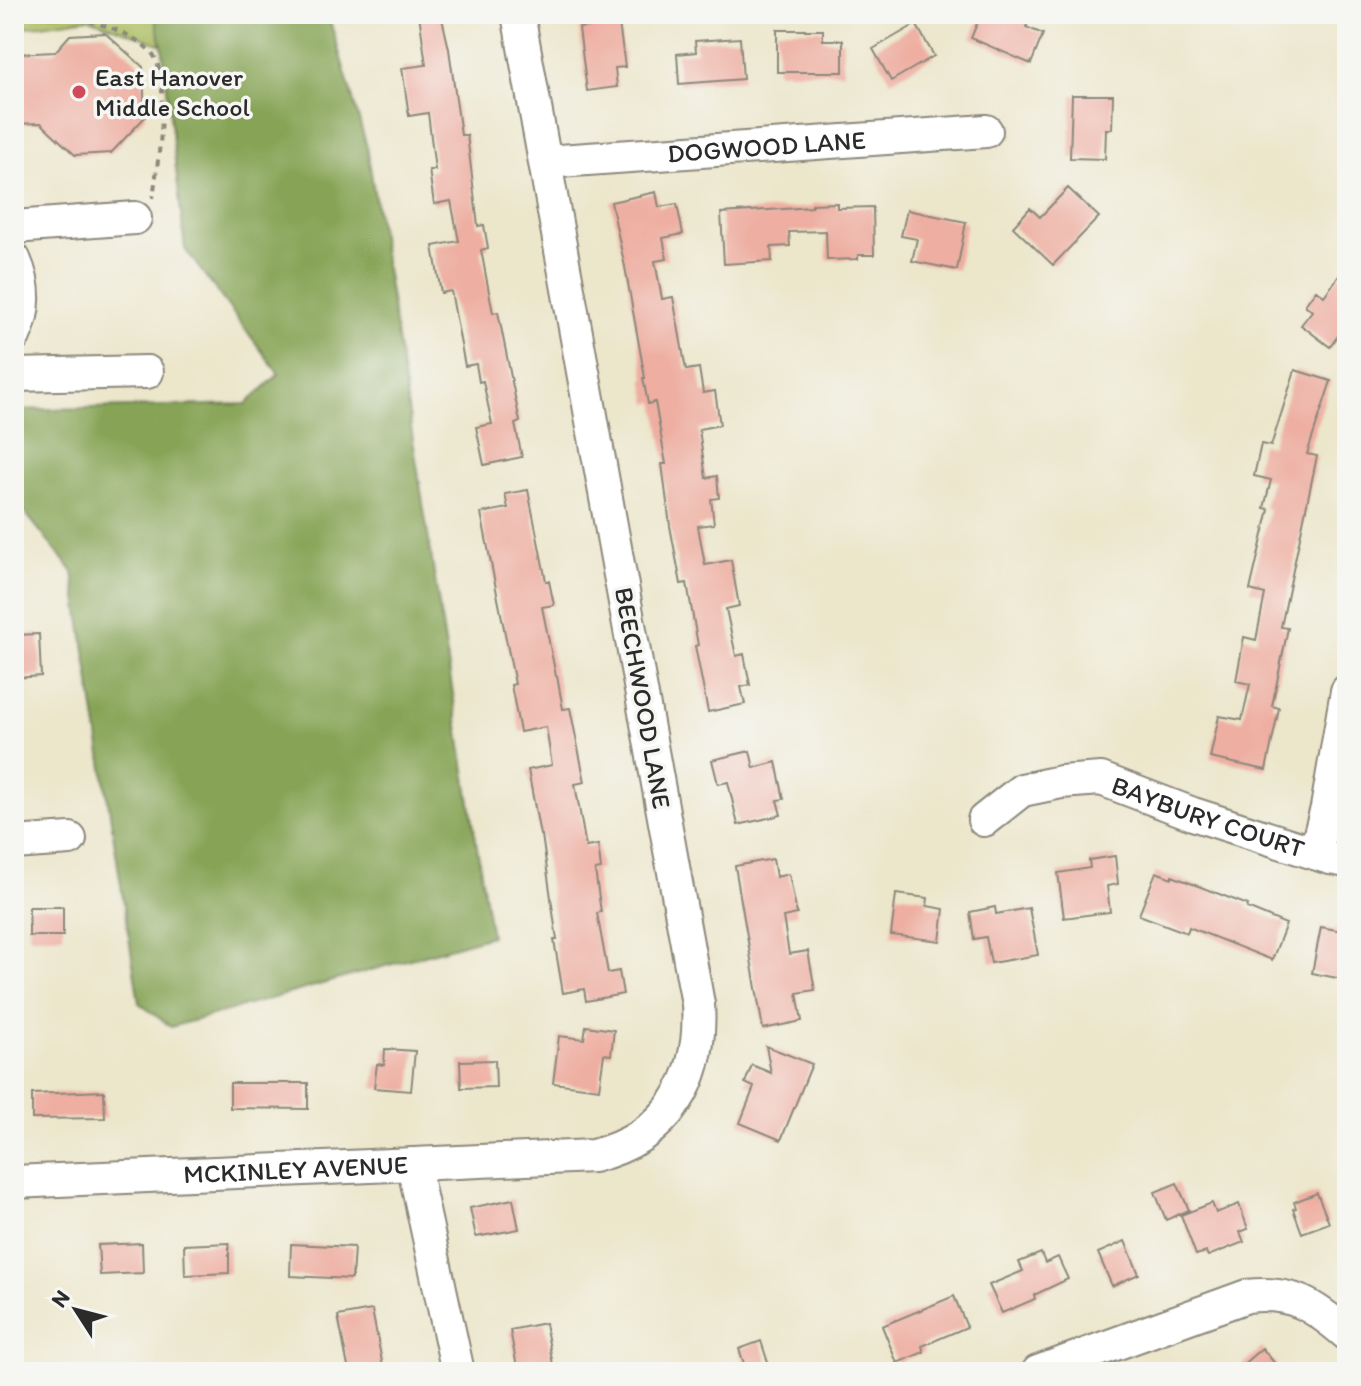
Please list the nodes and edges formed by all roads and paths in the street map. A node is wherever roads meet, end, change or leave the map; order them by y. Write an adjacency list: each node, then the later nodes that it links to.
1 (55, 14): 4 (path)
2 (66, 14): 7 (path)
3 (518, 14): 6 (street, BEECHWOOD LANE)
4 (14, 15)
5 (986, 131): 6 (street, DOGWOOD LANE)
6 (545, 162): 19 (street, BEECHWOOD LANE)
7 (144, 208): 8 (street)
8 (14, 227)
9 (14, 259): 10 (street)
10 (14, 336)
11 (147, 372): 12 (street)
12 (14, 375)
13 (1347, 691): 17 (street)
14 (984, 820): 17 (street, BAYBURY COURT)
15 (70, 839): 16 (street)
16 (14, 843)
17 (1315, 853): 18 (street, BAYBURY COURT)
18 (1347, 861)
19 (413, 1164): 20 (street, MCKINLEY AVENUE); 22 (street, MCKINLEY AVENUE)
20 (14, 1182)
21 (1344, 1324): 23 (street)
22 (458, 1372)
23 (1038, 1372)

